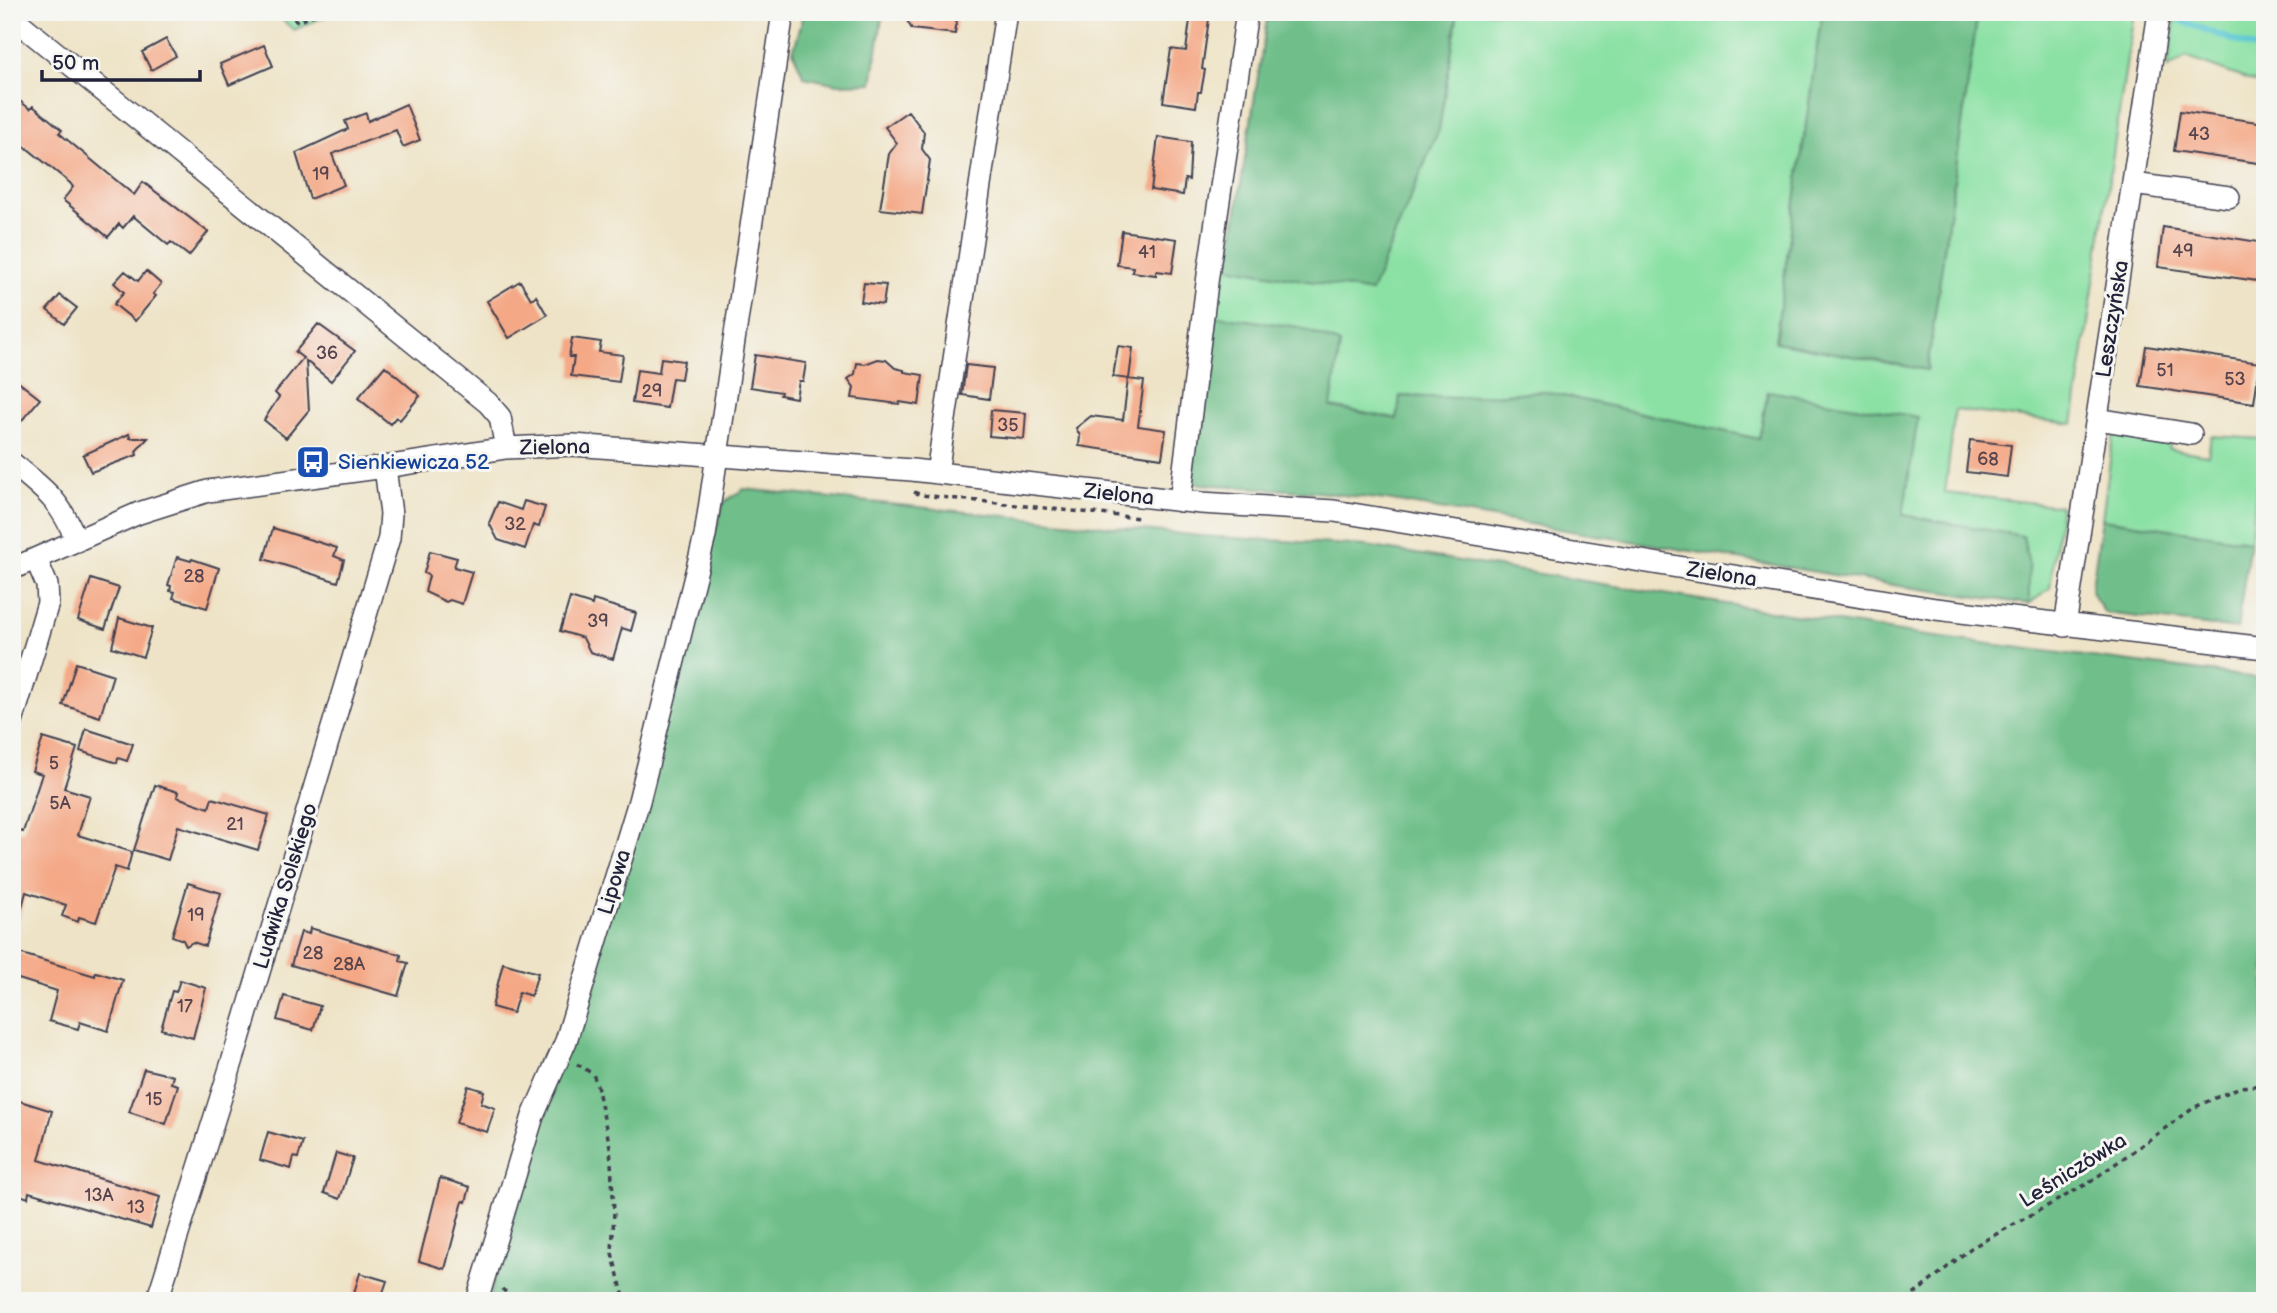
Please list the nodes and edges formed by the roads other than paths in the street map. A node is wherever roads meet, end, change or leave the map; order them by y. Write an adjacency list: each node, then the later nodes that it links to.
1 (783, 12): 11 (street, Lipowa)
2 (1006, 12): 14 (street)
3 (1247, 12): 15 (street, Zielona)
4 (2159, 12): 6 (street, Leszczyńska)
5 (12, 17): 10 (street, Zielona)
6 (2133, 184): 7 (street); 8 (street, Leszczyńska)
7 (2229, 197)
8 (2096, 419): 9 (street); 19 (street, Leszczyńska)
9 (2191, 434)
10 (506, 448): 11 (street, Zielona); 13 (street)
11 (719, 455): 14 (street, Zielona); 23 (street, Lipowa)
12 (12, 463): 16 (street)
13 (385, 467): 16 (street); 22 (street, Ludwika Solskiego)
14 (937, 473): 15 (street, Zielona)
15 (1180, 501): 19 (street, Zielona)
16 (77, 541): 17 (street)
17 (36, 559): 18 (street); 21 (street)
18 (12, 569)
19 (2064, 626): 20 (street, Zielona)
20 (2265, 648)
21 (12, 722)
22 (157, 1301)
23 (477, 1301)

